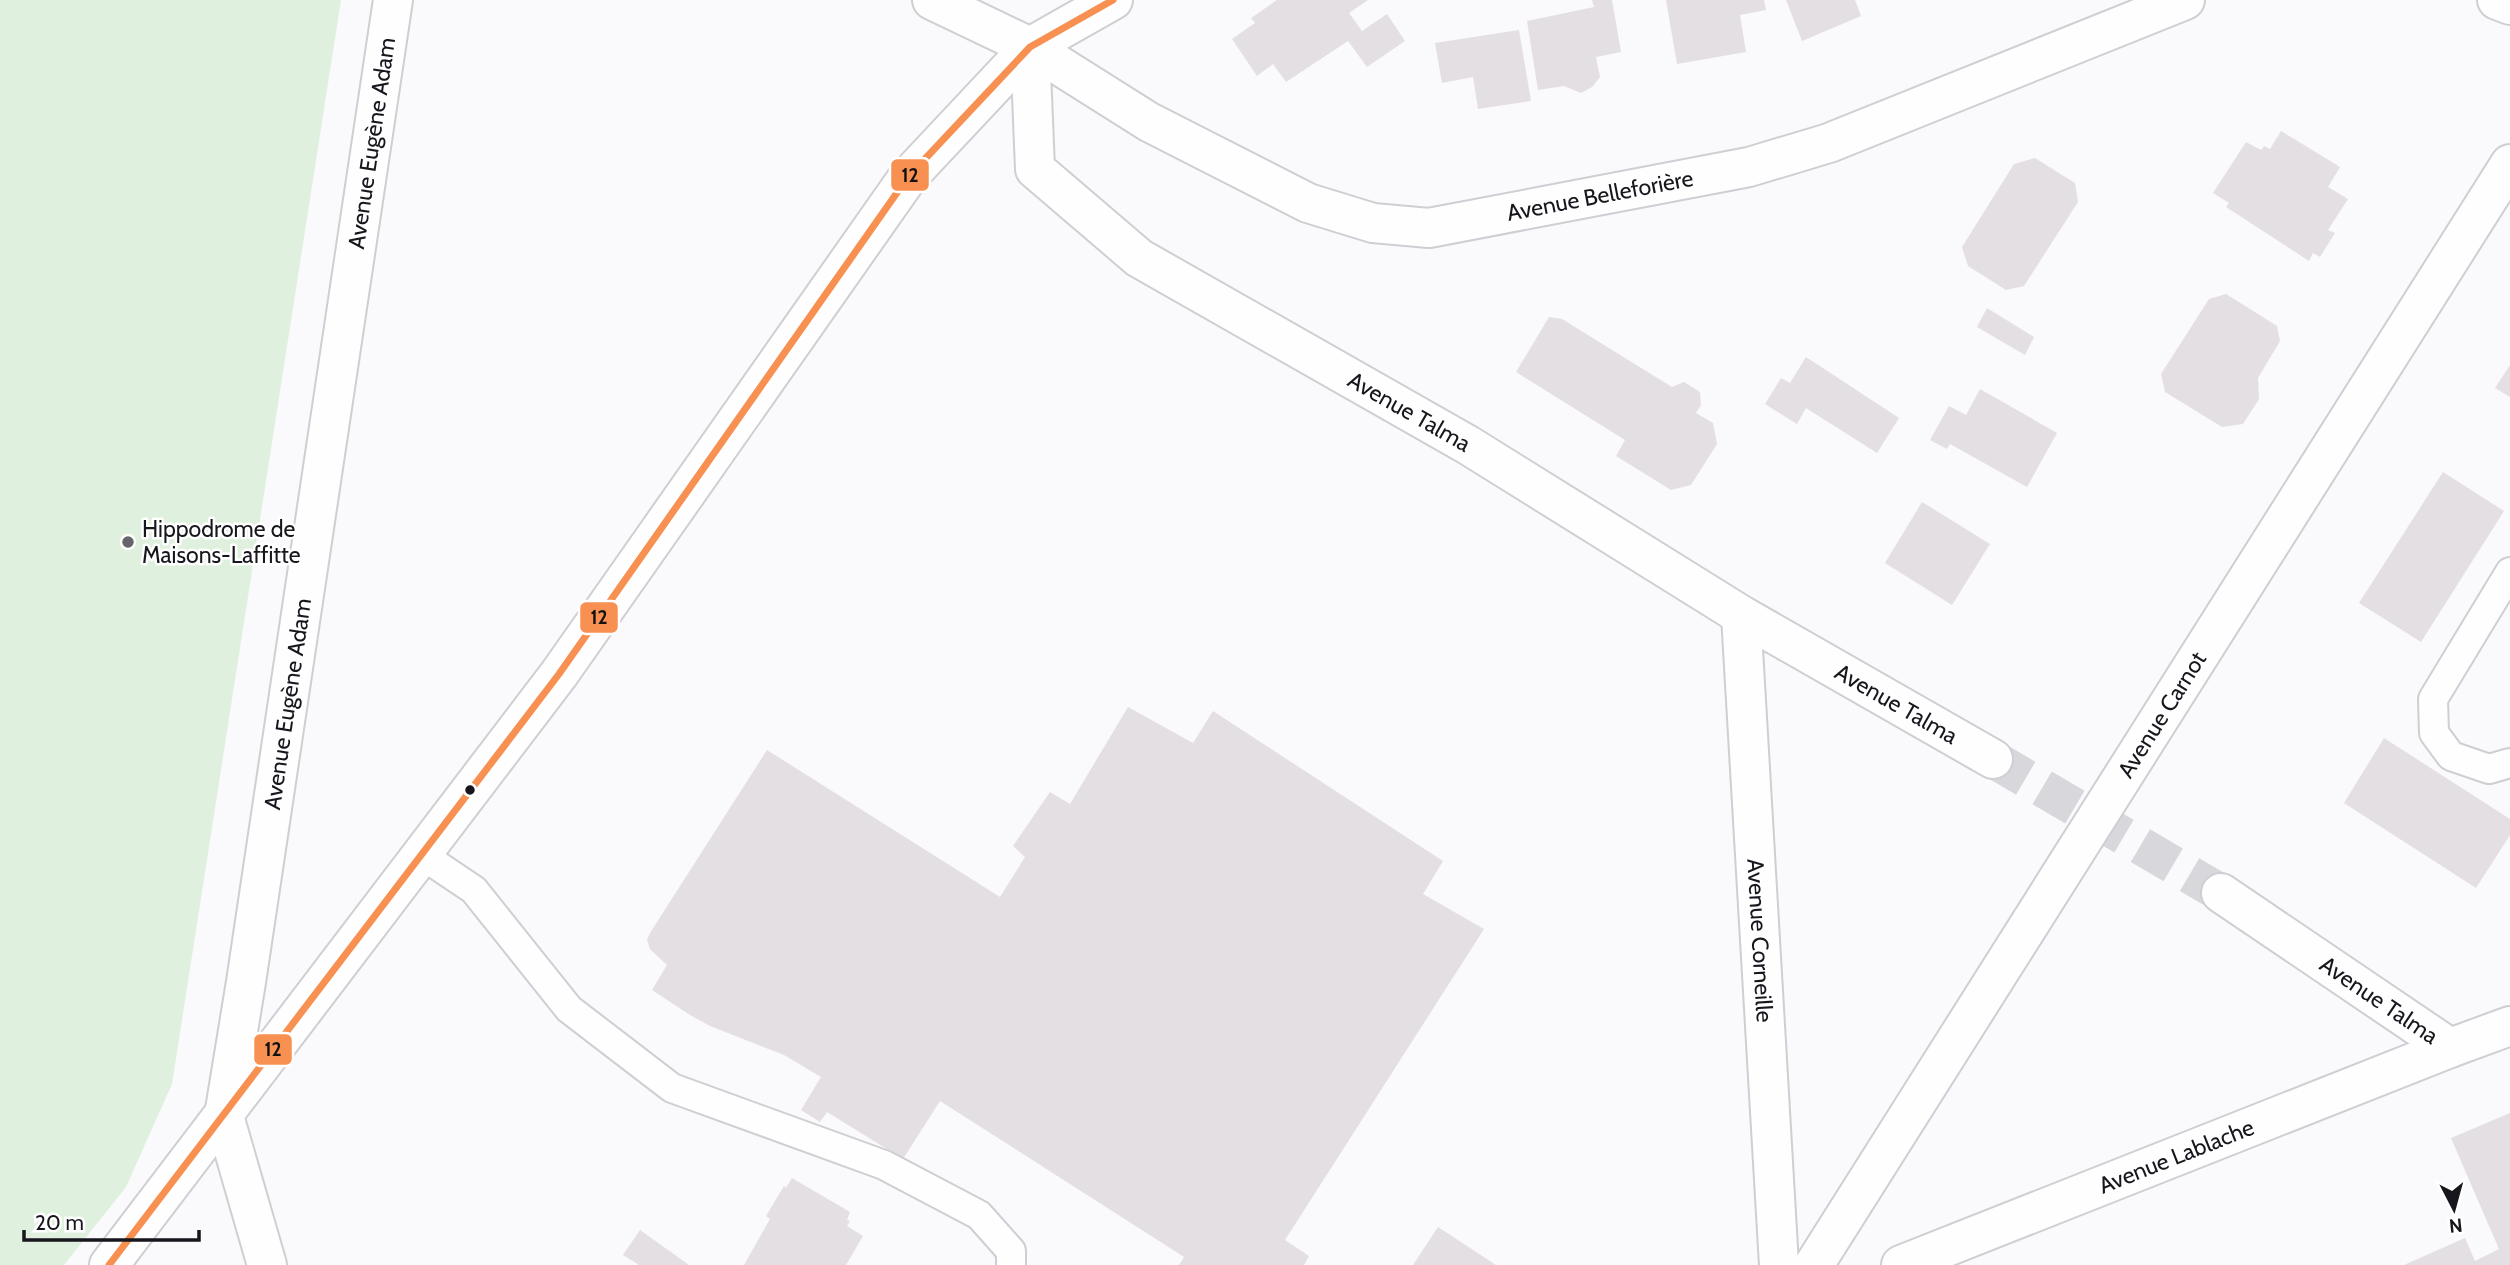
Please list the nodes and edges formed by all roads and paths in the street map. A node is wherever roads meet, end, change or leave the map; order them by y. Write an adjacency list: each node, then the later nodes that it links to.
1 (393, 0): 18 (street, Avenue Eugène Adam)
2 (932, 0): 8 (street)
3 (998, 0): 8 (street)
4 (1113, 0): 8 (street)
5 (2185, 0): 8 (street, Avenue Belleforière)
6 (2497, 0): 7 (street)
7 (2510, 5)
8 (1030, 47): 11 (street, Avenue Talma); 14 (street)
9 (2510, 164): 23 (street, Avenue Carnot)
10 (2510, 572): 13 (lane)
11 (1741, 615): 12 (street, Avenue Talma); 22 (street, Avenue Corneille)
12 (1993, 759)
13 (2510, 763)
14 (422, 855): 18 (street); 21 (lane)
15 (2221, 893): 17 (street, Avenue Talma)
16 (2510, 1026): 17 (street, Avenue Talma)
17 (2451, 1048): 24 (street, Avenue Lablache)
18 (224, 1116): 19 (street); 20 (street)
19 (109, 1265)
20 (267, 1265)
21 (1011, 1265)
22 (1779, 1265)
23 (1814, 1265)
24 (1901, 1265)

